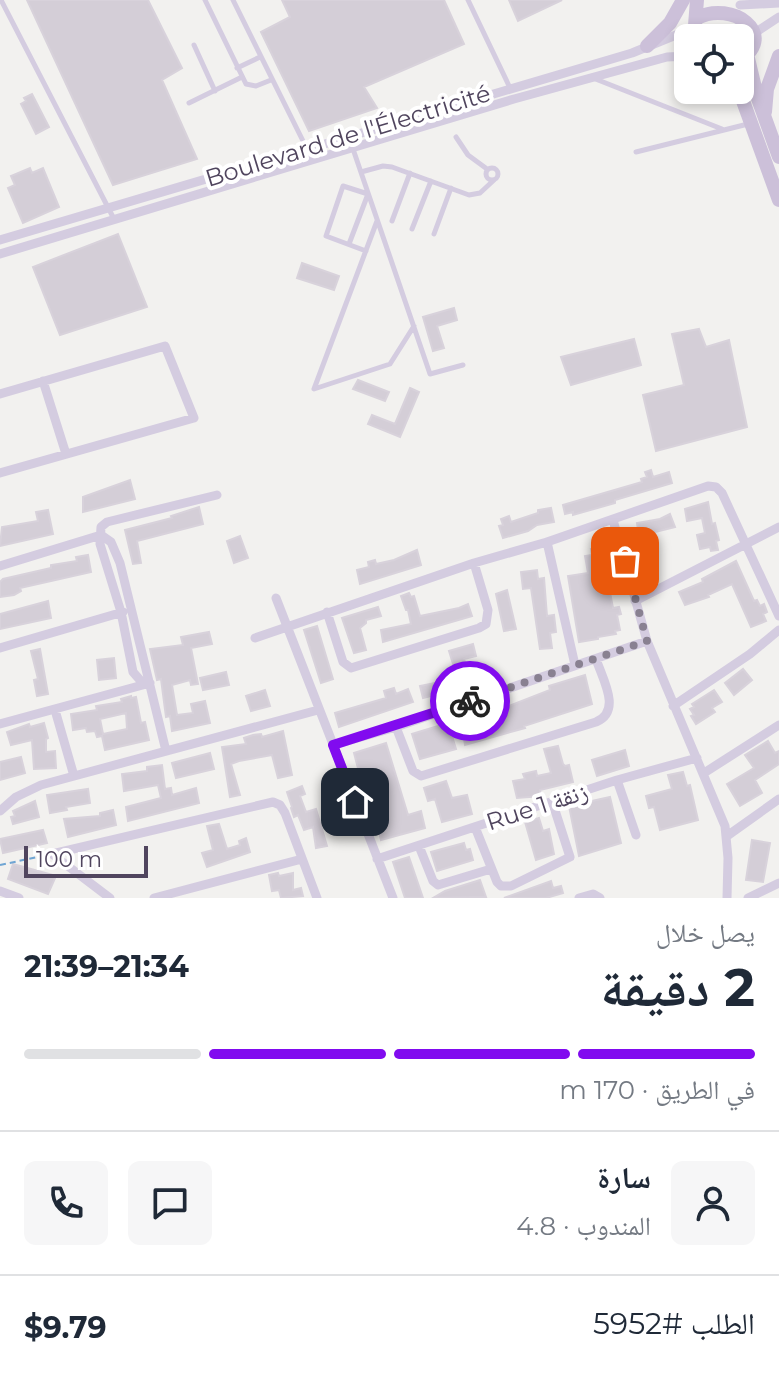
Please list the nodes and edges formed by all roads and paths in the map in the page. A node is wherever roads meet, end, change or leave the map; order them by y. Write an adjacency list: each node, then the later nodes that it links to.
1 (1, 0): 46 (lane)
2 (205, 0): 20 (lane)
3 (233, 0): 18 (lane)
4 (468, 0): 24 (lane)
5 (683, 0): 16 (street)
6 (697, 0): 10 (street)
7 (733, 2): 8 (street); 11 (street); 12 (street)
8 (779, 3)
9 (779, 17): 12 (street)
10 (695, 24)
11 (698, 24)
12 (756, 32): 14 (street)
13 (674, 36): 16 (street, Boulevard de l'Électricité)
14 (754, 40)
15 (194, 45): 26 (lane)
16 (647, 46): 24 (street, Boulevard de l'Électricité)
17 (779, 56): 30 (street)
18 (260, 57): 20 (lane); 23 (lane)
19 (674, 57): 22 (street, Boulevard de l'Électricité)
20 (237, 68): 21 (lane)
21 (242, 77): 23 (lane); 26 (lane)
22 (592, 77): 27 (street, Boulevard de l'Électricité); 31 (lane)
23 (271, 80): 33 (lane)
24 (510, 88): 27 (lane); 33 (street, Boulevard de l'Électricité)
25 (754, 88): 30 (street)
26 (215, 91): 28 (lane)
27 (514, 99): 34 (street, Boulevard de l'Électricité)
28 (189, 103)
29 (748, 104): 30 (street)
30 (759, 120): 31 (lane); 36 (street); 45 (street)
31 (722, 129): 35 (lane)
32 (456, 137): 38 (lane)
33 (307, 149): 37 (lane); 46 (street, Boulevard de l'Électricité)
34 (353, 149): 37 (street, Boulevard de l'Électricité); 39 (lane)
35 (636, 152)
36 (779, 157)
37 (311, 161): 47 (street, Boulevard de l'Électricité)
38 (487, 169): 41 (lane); 41 (lane)
39 (361, 172): 40 (lane); 44 (lane)
40 (410, 173): 42 (lane); 49 (lane)
41 (494, 180): 43 (lane)
42 (431, 181): 43 (lane); 50 (lane)
43 (451, 188): 51 (lane)
44 (368, 194): 48 (lane); 53 (lane); 53 (lane)
45 (779, 200)
46 (109, 207): 47 (lane); 52 (street, Boulevard de l'Électricité)
47 (115, 221): 55 (street, Boulevard de l'Électricité)
48 (377, 221): 54 (lane); 56 (lane)
49 (392, 221)
50 (412, 229)
51 (434, 234)
52 (0, 240)
53 (349, 244): 54 (lane)
54 (366, 251): 59 (lane)
55 (0, 254)
56 (414, 326): 58 (lane); 59 (lane)
57 (362, 362): 59 (lane)
58 (463, 365)
59 (364, 373)
60 (43, 381): 61 (street); 62 (street); 62 (street)
61 (0, 394)
62 (66, 454): 63 (street)
63 (0, 473)
64 (217, 495): 67 (street)
65 (613, 520): 68 (street); 69 (street); 73 (street)
66 (779, 527): 69 (street)
67 (101, 535): 71 (street); 74 (street); 75 (street)
68 (547, 542): 70 (street); 84 (street)
69 (746, 544): 73 (street); 77 (street)
70 (474, 563): 76 (street); 76 (street)
71 (0, 566)
72 (276, 598): 78 (street)
73 (635, 601): 81 (street)
74 (132, 609): 75 (street); 85 (street)
75 (121, 612): 82 (street); 85 (street)
76 (327, 612): 78 (street)
77 (779, 616)
78 (287, 625): 80 (street); 88 (street)
79 (779, 630): 86 (street)
80 (255, 638)
81 (647, 641): 83 (street); 86 (street)
82 (0, 648)
83 (596, 659): 84 (street); 91 (street)
84 (575, 665): 91 (street)
85 (150, 683): 87 (street); 93 (street)
86 (673, 706): 94 (street)
87 (55, 710): 89 (street); 96 (street)
88 (318, 710): 92 (street); 93 (street)
89 (0, 724)
90 (779, 725): 95 (street)
91 (396, 727): 92 (street)
92 (333, 745): 107 (street)
93 (166, 751): 96 (street)
94 (697, 758): 95 (street); 97 (street, Rue 1 زنقة)
95 (704, 773): 103 (street)
96 (74, 776): 100 (street)
97 (617, 780): 99 (street, Rue 1 زنقة); 102 (street)
98 (779, 799): 103 (street)
99 (552, 801): 101 (street, Rue 1 زنقة); 109 (street)
100 (0, 811)
101 (475, 827): 104 (street, Rue 1 زنقة); 109 (street)
102 (636, 835)
103 (727, 836): 119 (street)
104 (419, 846): 107 (street, Rue 1 زنقة); 109 (street)
105 (52, 854): 106 (street); 108 (path); 113 (street)
106 (302, 859): 114 (street); 115 (street)
107 (377, 859): 116 (street)
108 (0, 865)
109 (491, 869)
110 (779, 883): 120 (street)
111 (0, 891): 112 (street)
112 (19, 898)
113 (110, 898)
114 (154, 898)
115 (317, 898)
116 (393, 898)
117 (579, 898): 118 (street)
118 (600, 898)
119 (727, 898)
120 (748, 898)

